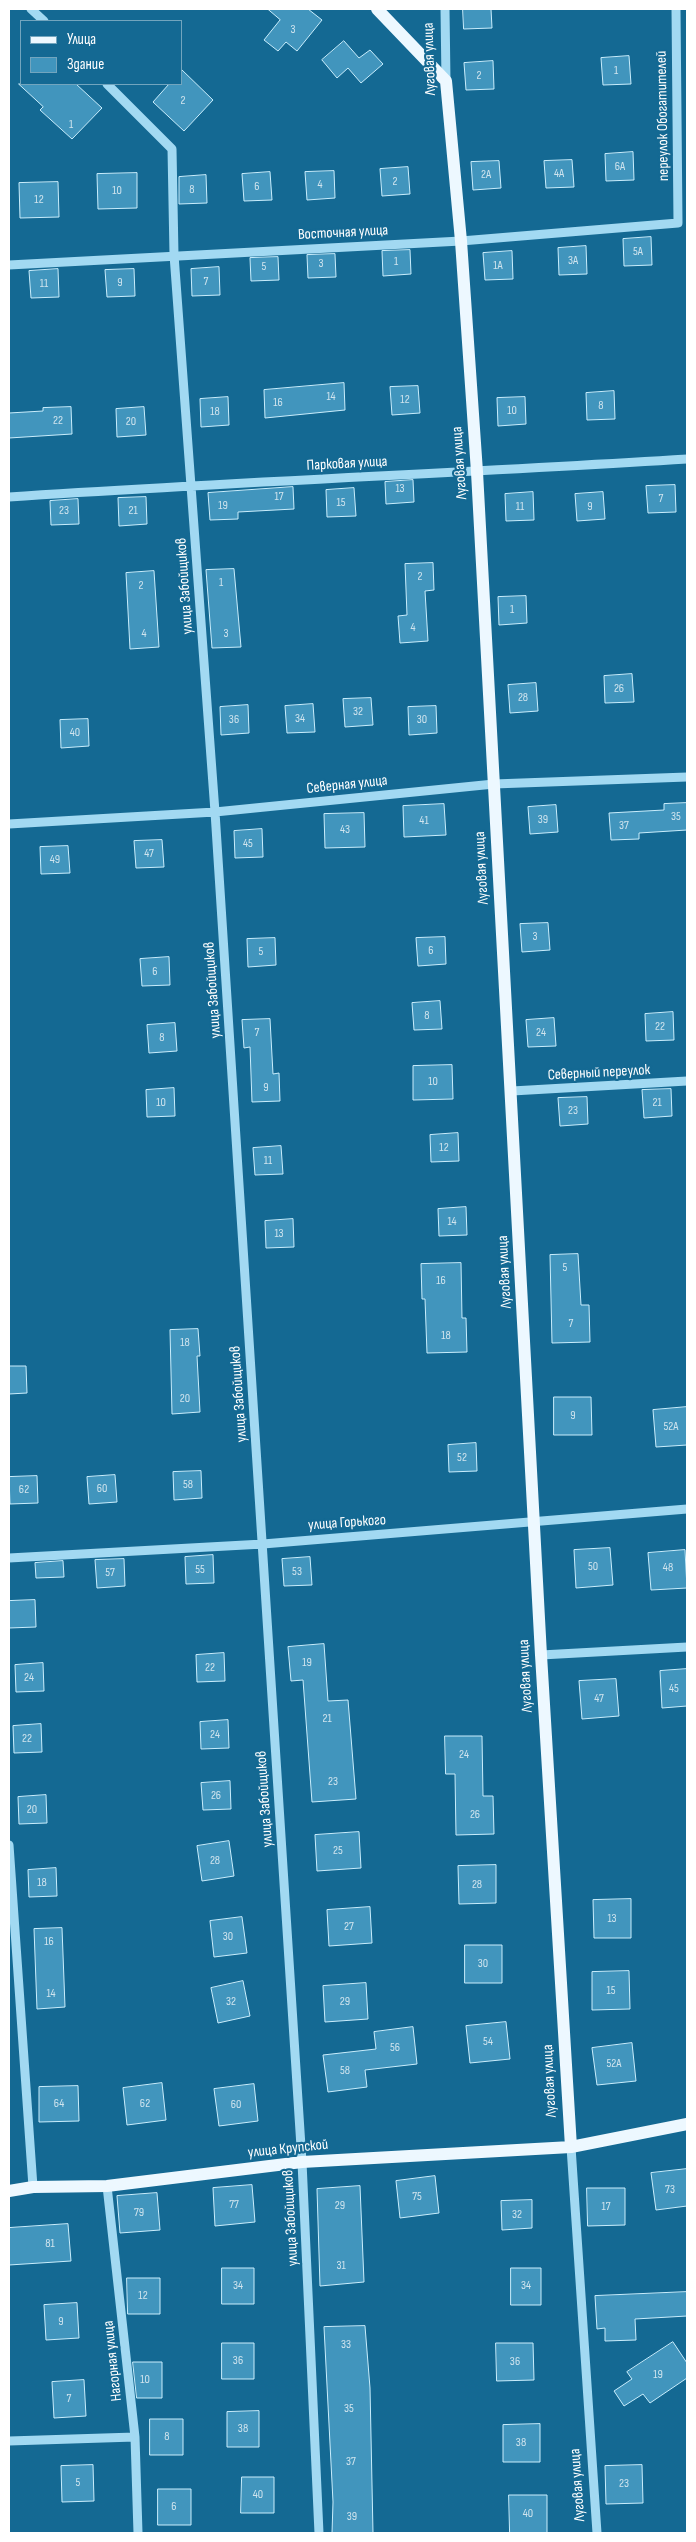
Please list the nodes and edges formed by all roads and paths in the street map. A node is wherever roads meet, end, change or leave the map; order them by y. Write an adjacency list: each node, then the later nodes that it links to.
1 (31, 9): 5 (street)
2 (377, 9): 6 (main road)
3 (445, 9): 6 (street, Луговая улица)
4 (676, 9): 8 (street, переулок Обогатителей)
5 (43, 20)
6 (446, 81): 9 (main road, Луговая улица)
7 (108, 85): 10 (street, улица Забойщиков)
8 (678, 223): 9 (street, Восточная улица)
9 (461, 241): 10 (street, Восточная улица); 13 (main road, Луговая улица)
10 (174, 255): 11 (street, Восточная улица); 14 (street, улица Забойщиков)
11 (9, 265)
12 (687, 459): 13 (street, Парковая улица)
13 (477, 472): 14 (street, Парковая улица); 17 (main road, Луговая улица)
14 (191, 485): 15 (street, Парковая улица); 18 (street, улица Забойщиков)
15 (9, 497)
16 (687, 777): 17 (street, Северная улица)
17 (494, 784): 18 (street, Северная улица); 21 (main road, Луговая улица)
18 (215, 812): 19 (street, Северная улица); 24 (street, улица Забойщиков)
19 (9, 824)
20 (687, 1081): 21 (street, Северный переулок)
21 (512, 1091): 23 (main road, Луговая улица)
22 (687, 1509): 23 (street, улица Горького)
23 (535, 1522): 24 (street, улица Горького); 27 (main road, Луговая улица)
24 (263, 1544): 25 (street, улица Горького); 31 (street, улица Забойщиков)
25 (9, 1558)
26 (687, 1647): 27 (street)
27 (541, 1655): 30 (main road, Луговая улица)
28 (9, 1845): 33 (street)
29 (687, 2124): 30 (main road, улица Крупской)
30 (571, 2148): 31 (main road, улица Крупской); 39 (street, Луговая улица)
31 (302, 2162): 32 (main road, улица Крупской); 38 (street, улица Забойщиков)
32 (107, 2186): 33 (main road, улица Крупской); 35 (street, Нагорная улица)
33 (33, 2187): 34 (main road, улица Крупской)
34 (9, 2191)
35 (135, 2436): 36 (street); 37 (street, Нагорная улица)
36 (9, 2441)
37 (138, 2533)
38 (319, 2533)
39 (597, 2533)

